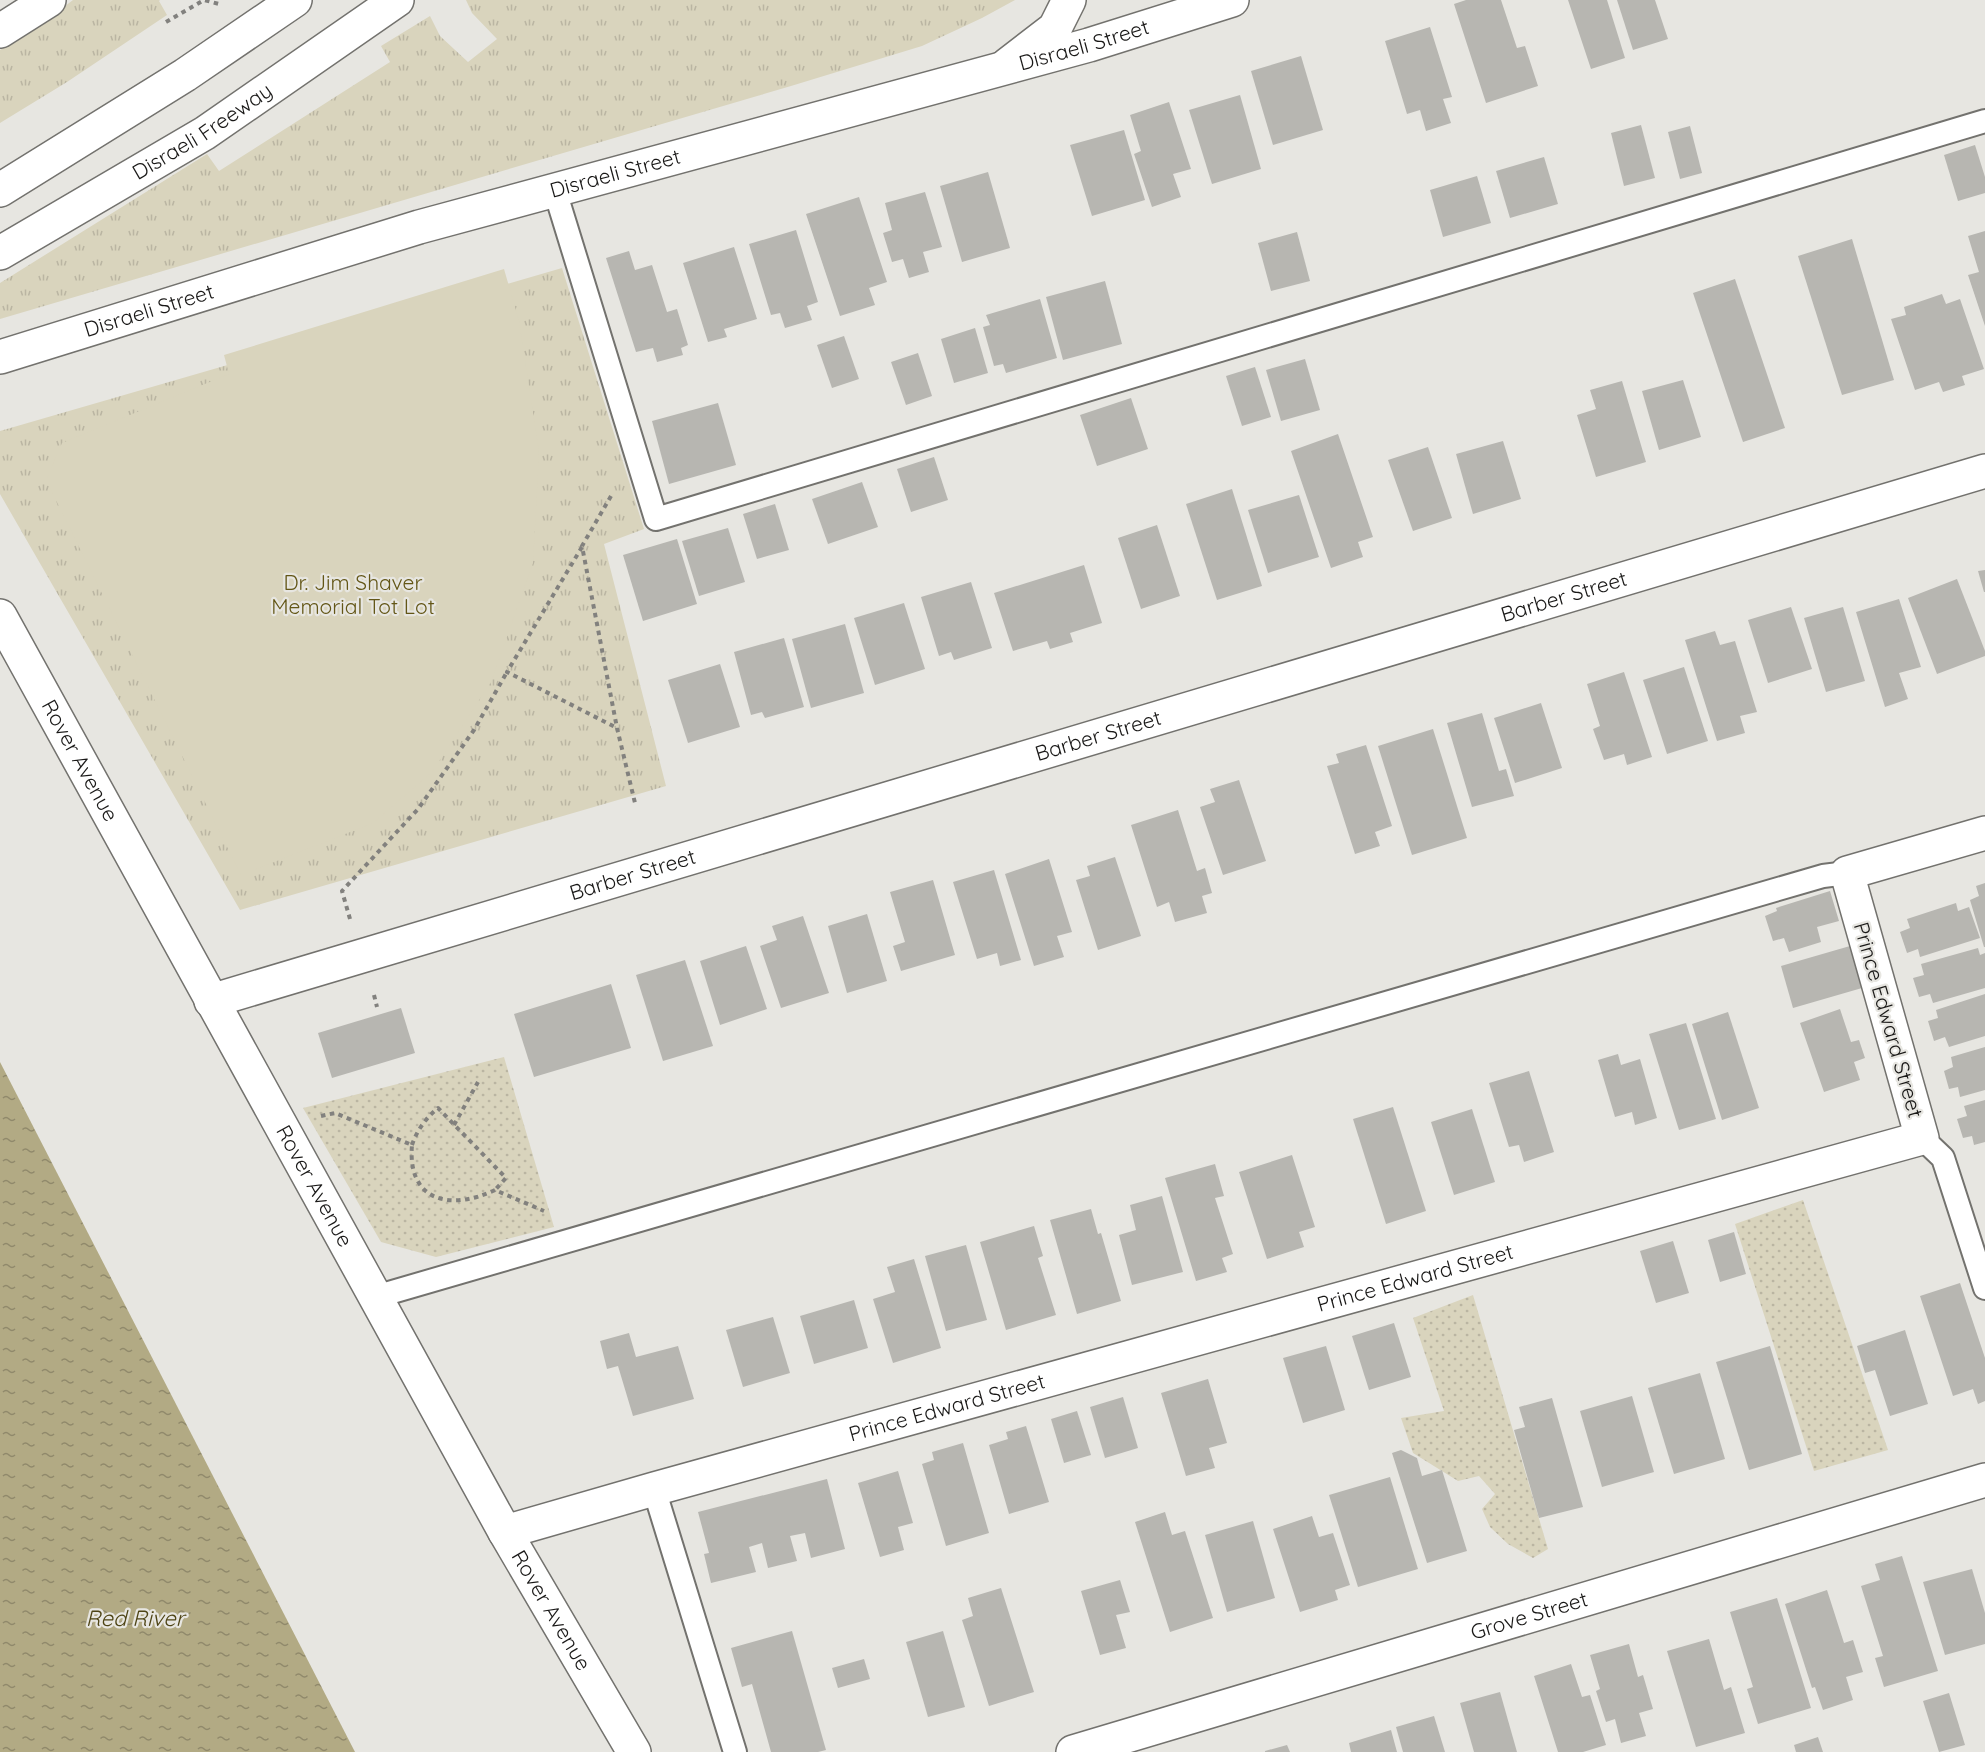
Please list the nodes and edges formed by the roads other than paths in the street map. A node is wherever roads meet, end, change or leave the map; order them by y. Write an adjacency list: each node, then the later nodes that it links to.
1 (49, 0): 6 (street)
2 (295, 0): 9 (street)
3 (397, 0): 11 (street, Disraeli Freeway)
4 (1069, 0): 7 (street)
5 (1232, 0): 7 (street, Disraeli Street)
6 (0, 31)
7 (1007, 65): 10 (street, Disraeli Street)
8 (1985, 121): 10 (lane)
9 (0, 190)
10 (555, 190): 12 (street, Disraeli Street)
11 (0, 253)
12 (0, 357)
13 (1985, 471): 17 (street, Barber Street)
14 (0, 616): 17 (street, Rover Avenue)
15 (1985, 833): 16 (street)
16 (1847, 873): 18 (street, Prince Edward Street); 20 (lane)
17 (211, 1001): 20 (street, Rover Avenue)
18 (1922, 1138): 19 (lane); 22 (street, Prince Edward Street)
19 (1985, 1288)
20 (375, 1297): 23 (street, Rover Avenue)
21 (1985, 1480): 26 (street, Grove Street)
22 (654, 1489): 23 (street, Prince Edward Street); 25 (lane)
23 (506, 1532): 24 (street, Rover Avenue)
24 (634, 1752)
25 (735, 1752)
26 (1073, 1752)

